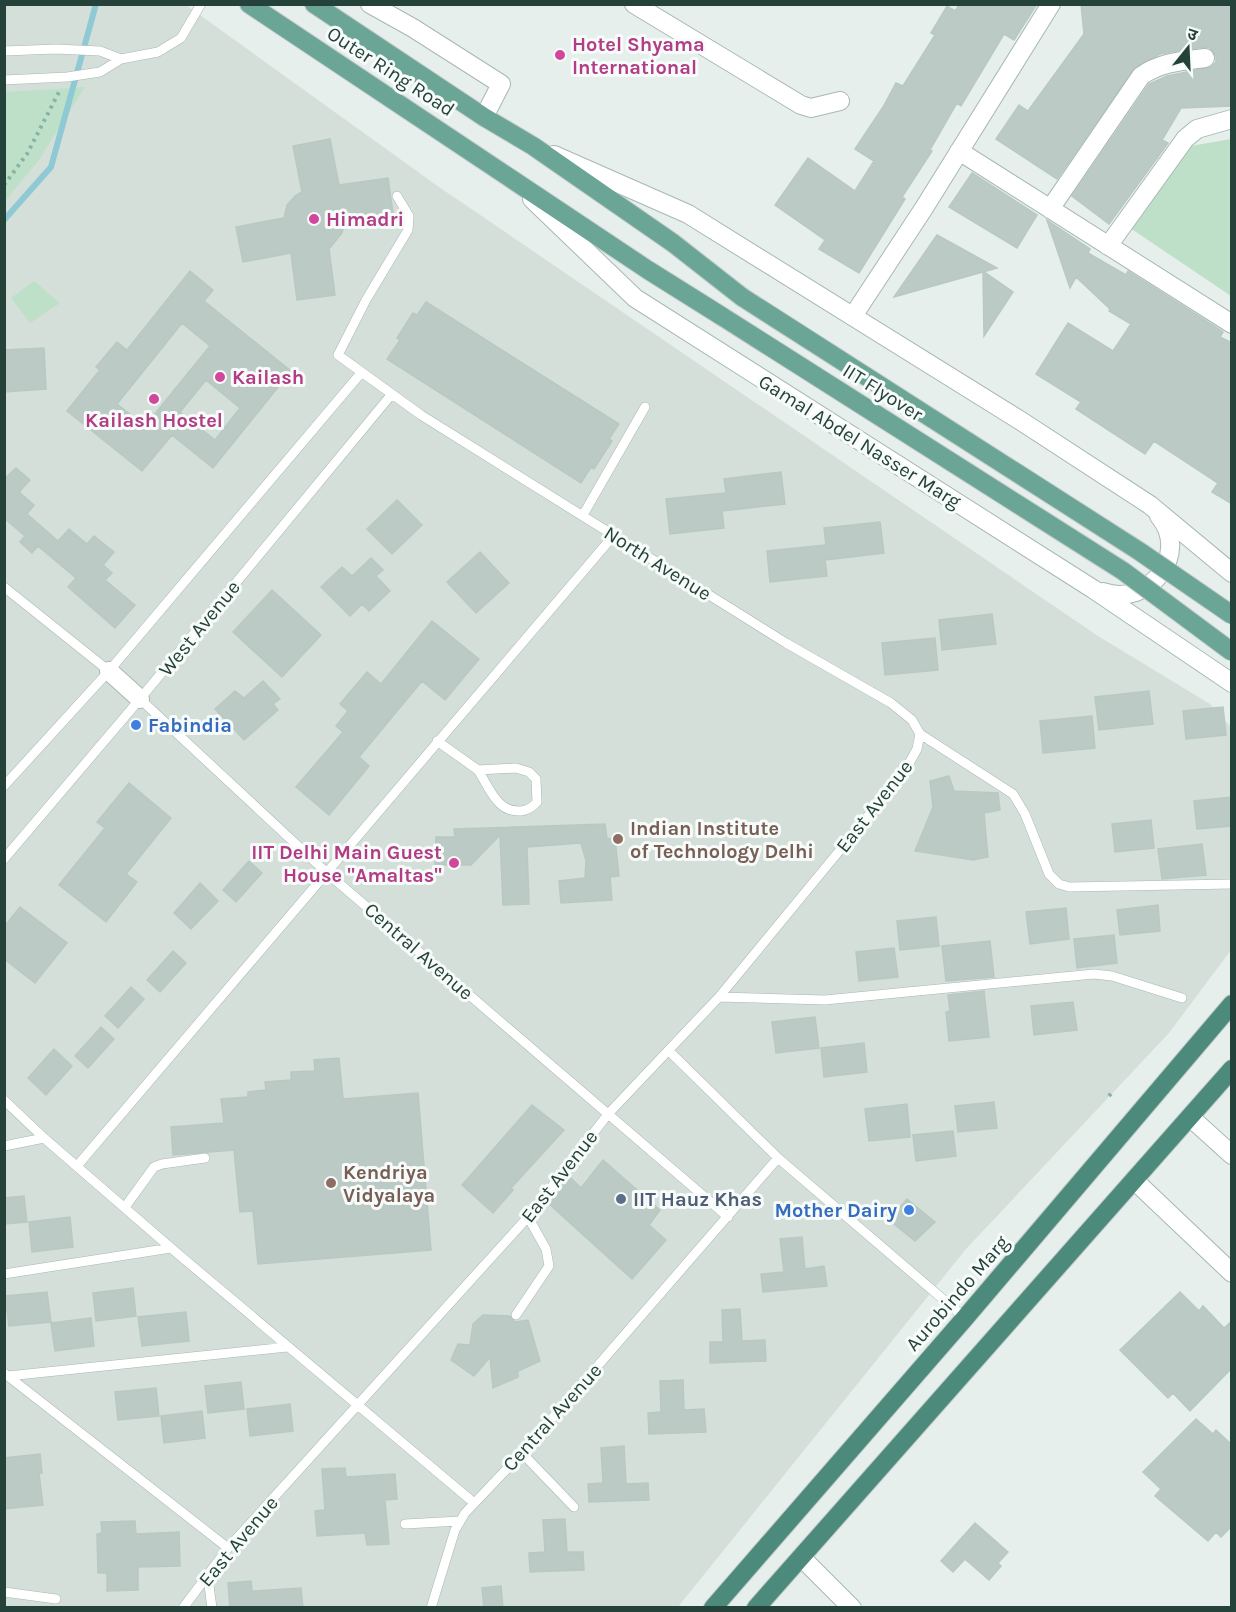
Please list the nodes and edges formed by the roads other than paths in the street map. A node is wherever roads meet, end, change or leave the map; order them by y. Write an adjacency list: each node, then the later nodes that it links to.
1 (201, 4): 9 (lane)
2 (249, 4): 16 (main road, Outer Ring Road)
3 (314, 4): 12 (main road, Outer Ring Road)
4 (370, 4): 12 (street)
5 (634, 4): 11 (street)
6 (1051, 4): 15 (street)
7 (4, 51): 9 (lane)
8 (1205, 58): 18 (street)
9 (121, 59): 10 (lane)
10 (4, 80)
11 (840, 101)
12 (484, 117): 14 (main road, Outer Ring Road)
13 (1232, 119): 19 (street)
14 (533, 146): 20 (street); 31 (main road, IIT Flyover, bridge)
15 (959, 151): 18 (street); 20 (street)
16 (507, 175): 30 (street, Gamal Abdel Nasser Marg); 32 (main road, IIT Flyover, bridge)
17 (397, 196): 22 (lane, North Avenue)
18 (1050, 209): 19 (street)
19 (1108, 246): 21 (street)
20 (853, 316): 25 (street)
21 (1232, 324)
22 (361, 373): 23 (lane, North Avenue); 33 (lane, West Avenue)
23 (391, 395): 26 (lane, North Avenue); 35 (lane, West Avenue)
24 (645, 407): 26 (lane)
25 (1150, 505): 28 (street); 30 (street)
26 (583, 515): 27 (lane, North Avenue)
27 (614, 535): 36 (lane, North Avenue); 37 (lane)
28 (1232, 573)
29 (4, 587): 33 (lane, Central Avenue)
30 (1093, 589): 34 (street, Gamal Abdel Nasser Marg)
31 (1232, 615)
32 (1232, 652)
33 (109, 671): 35 (street, Central Avenue); 39 (lane, West Avenue)
34 (1232, 683)
35 (140, 699): 40 (lane, West Avenue); 41 (lane, Central Avenue)
36 (920, 734): 42 (lane, North Avenue); 43 (lane, East Avenue)
37 (437, 741): 38 (lane); 41 (lane)
38 (478, 770): 38 (lane)
39 (4, 786)
40 (4, 859)
41 (326, 872): 49 (lane, Central Avenue); 56 (lane)
42 (1232, 884)
43 (719, 997): 44 (lane); 46 (lane, East Avenue)
44 (1182, 998)
45 (1232, 1004): 65 (highway, Aurobindo Marg)
46 (669, 1051): 49 (lane, East Avenue); 55 (lane)
47 (1232, 1069): 50 (highway)
48 (4, 1100): 51 (lane)
49 (609, 1113): 59 (lane, East Avenue); 60 (lane, Central Avenue)
50 (1190, 1117): 53 (street); 57 (highway)
51 (44, 1138): 52 (lane); 56 (lane)
52 (4, 1146)
53 (1232, 1155)
54 (205, 1158): 58 (lane)
55 (778, 1158): 60 (lane, Central Avenue); 65 (lane)
56 (77, 1166): 58 (lane)
57 (1134, 1180): 62 (street); 75 (highway)
58 (125, 1207): 61 (lane)
59 (528, 1217): 64 (lane); 68 (lane, East Avenue)
60 (728, 1217): 69 (lane, Central Avenue)
61 (171, 1248): 63 (lane); 66 (lane)
62 (1232, 1273)
63 (4, 1274)
64 (516, 1315)
65 (965, 1318): 82 (highway, Aurobindo Marg)
66 (287, 1347): 67 (lane); 68 (lane)
67 (6, 1375): 74 (lane)
68 (357, 1404): 70 (lane); 74 (lane, East Avenue)
69 (522, 1453): 70 (lane, Central Avenue); 71 (lane)
70 (473, 1502): 72 (lane, Central Avenue)
71 (573, 1507)
72 (460, 1521): 73 (lane); 81 (lane, Central Avenue)
73 (405, 1524)
74 (228, 1548): 76 (lane, East Avenue)
75 (801, 1557): 83 (highway); 84 (street)
76 (208, 1578): 79 (lane, East Avenue); 80 (lane)
77 (4, 1592): 78 (lane)
78 (56, 1599)
79 (183, 1608)
80 (212, 1608)
81 (431, 1608)
82 (713, 1608)
83 (756, 1608)
84 (852, 1608)

